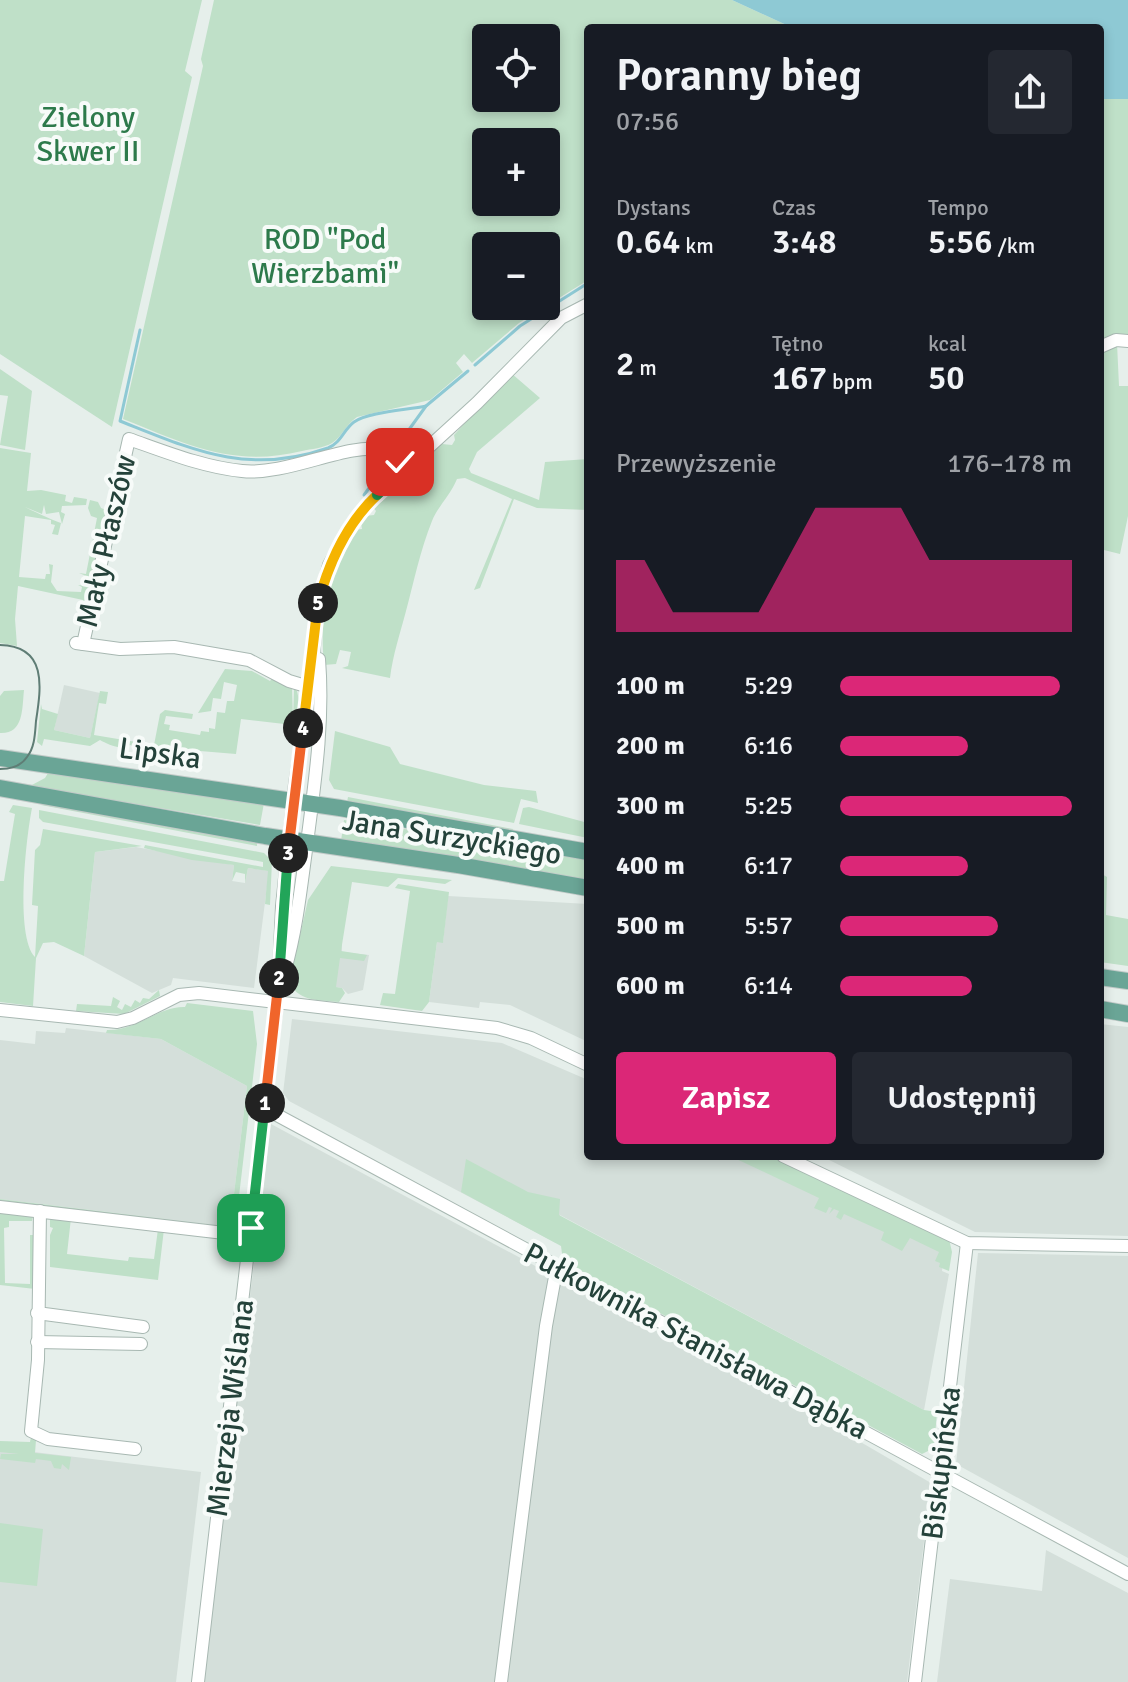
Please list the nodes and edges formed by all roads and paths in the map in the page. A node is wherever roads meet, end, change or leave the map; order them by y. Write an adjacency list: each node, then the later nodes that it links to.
1 (584, 306): 4 (street)
2 (1128, 341): 3 (street)
3 (1104, 345)
4 (406, 469): 5 (street); 7 (street, Mały Płaszów)
5 (315, 642): 6 (street, Mierzeja Wiślana); 7 (street, Mierzeja Wiślana)
6 (320, 671): 7 (street); 8 (street, Mierzeja Wiślana)
7 (309, 687): 8 (street); 11 (street, Mierzeja Wiślana)
8 (320, 714): 12 (street, Mierzeja Wiślana)
9 (0, 758): 11 (main road, Lipska)
10 (0, 788): 13 (main road, Lipska)
11 (293, 801): 12 (main road, Lipska); 13 (street, Mierzeja Wiślana)
12 (312, 804): 14 (street, Mierzeja Wiślana); 15 (main road, Jana Surzyckiego)
13 (289, 840): 14 (main road, Lipska); 19 (street, Mierzeja Wiślana)
14 (307, 843): 16 (main road, Jana Surzyckiego); 19 (street, Mierzeja Wiślana)
15 (584, 851)
16 (584, 887)
17 (1104, 978): 18 (main road)
18 (1128, 981)
19 (278, 996): 20 (street); 23 (street); 24 (street, Mierzeja Wiślana)
20 (0, 1010)
21 (1104, 1010): 22 (main road)
22 (1128, 1014)
23 (584, 1063)
24 (264, 1108): 28 (street, Mierzeja Wiślana); 31 (street, Pułkownika Stanisława Dąbka)
25 (791, 1160): 29 (street)
26 (0, 1207): 27 (street)
27 (40, 1211): 28 (street); 32 (street)
28 (250, 1236): 41 (street, Mierzeja Wiślana)
29 (967, 1243): 30 (street); 39 (street, Biskupińska)
30 (1128, 1246)
31 (557, 1266): 39 (street, Pułkownika Stanisława Dąbka); 42 (street)
32 (37, 1313): 33 (street); 35 (street)
33 (126, 1324): 34 (street); 36 (street)
34 (143, 1327)
35 (37, 1342): 36 (street); 38 (street)
36 (124, 1344): 37 (street)
37 (141, 1344)
38 (135, 1449)
39 (939, 1471): 40 (street, Pułkownika Stanisława Dąbka); 43 (street, Biskupińska)
40 (1128, 1574)
41 (198, 1682)
42 (501, 1682)
43 (915, 1682)

